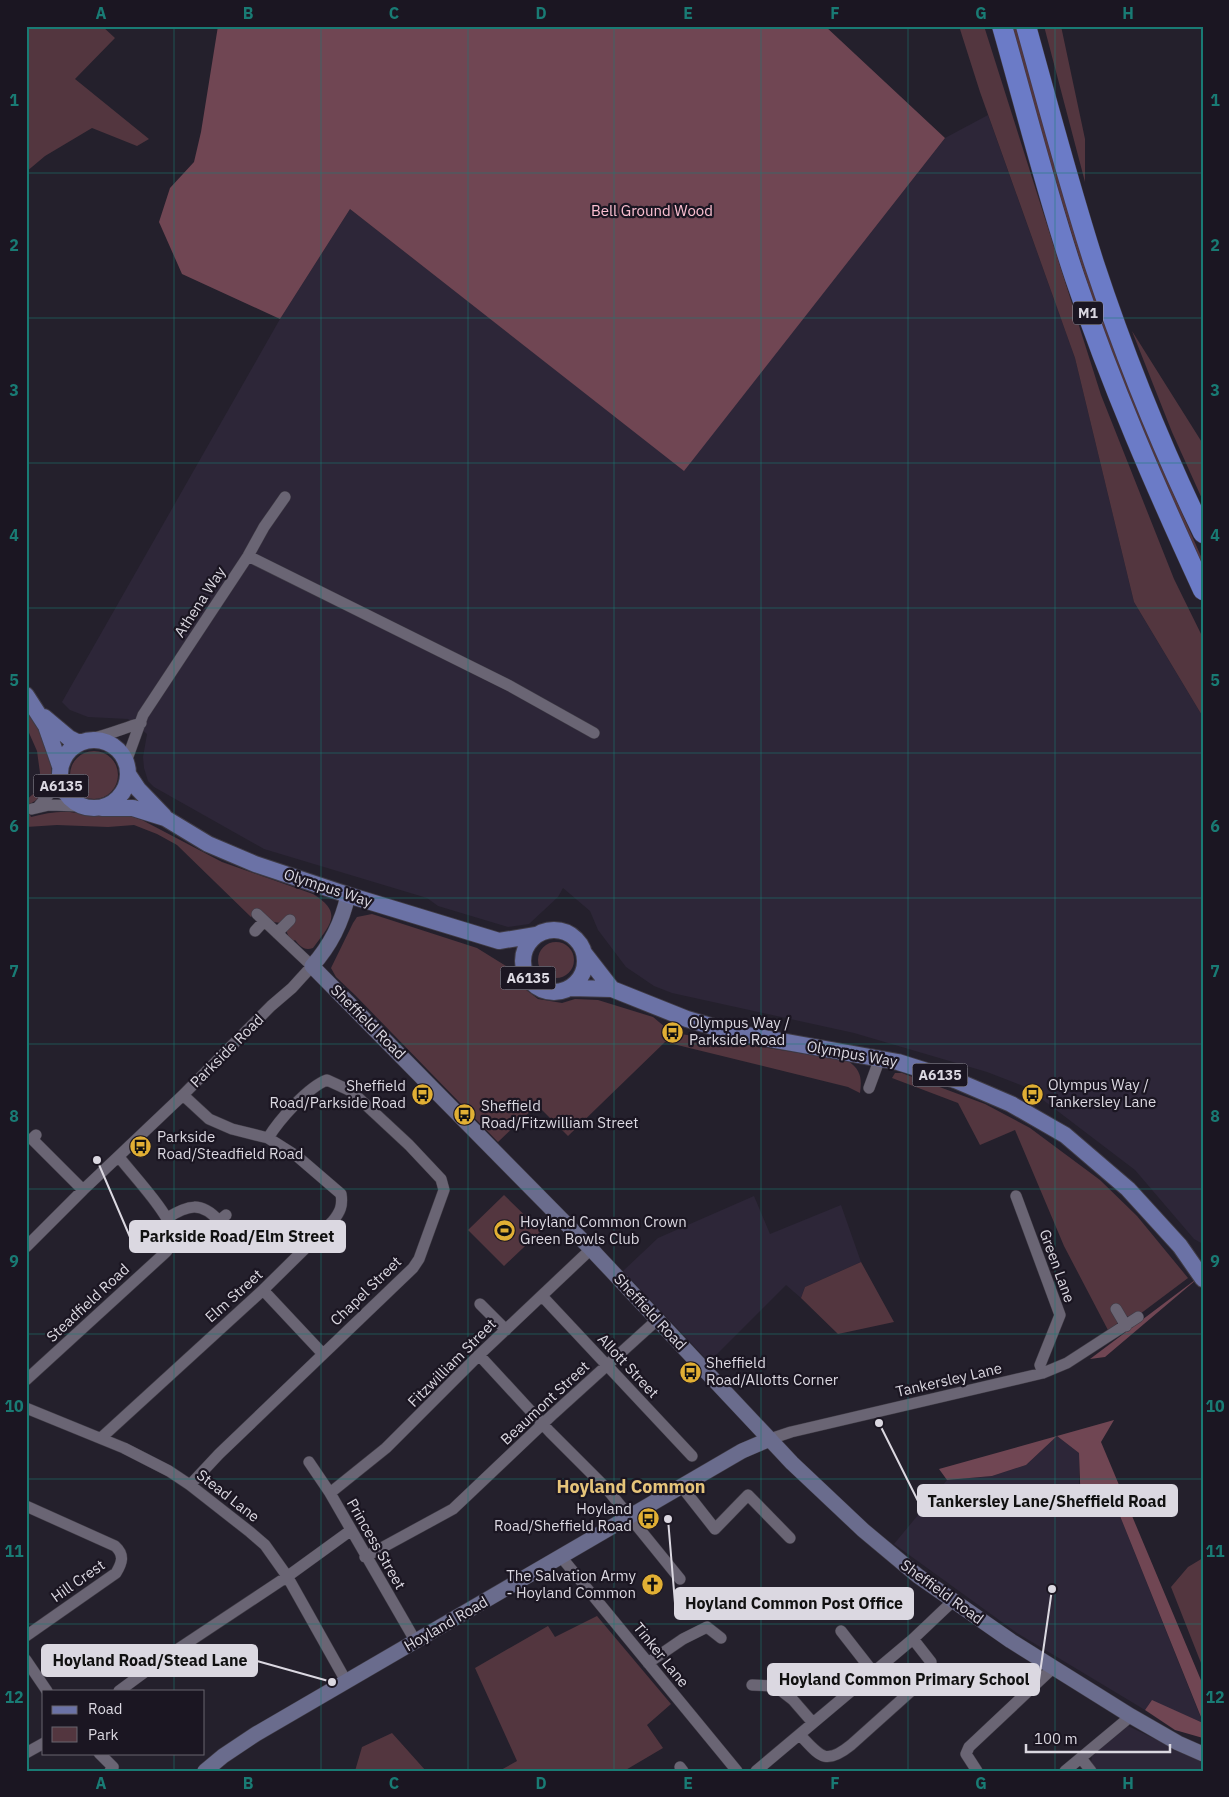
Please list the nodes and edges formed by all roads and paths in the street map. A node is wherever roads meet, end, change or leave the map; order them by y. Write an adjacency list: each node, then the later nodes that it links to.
1 (1002, 26): 6 (highway, M1)
2 (1026, 26): 4 (highway, M1)
3 (285, 497): 5 (street, Athena Way)
4 (1203, 533)
5 (248, 556): 9 (street, Athena Way); 10 (street)
6 (1203, 590)
7 (26, 695): 8 (main road, A6135)
8 (37, 710): 11 (main road, A6135); 13 (main road, A6135)
9 (141, 723): 11 (street); 12 (street, Athena Way)
10 (594, 733)
11 (84, 741): 12 (main road, Olympus Way / A6135); 13 (main road, A6135)
12 (127, 768): 15 (main road, A6135); 16 (main road, Olympus Way / A6135)
13 (59, 771): 14 (main road, A6135); 14 (street)
14 (80, 806): 15 (main road, Olympus Way / A6135)
15 (102, 808): 16 (main road, Olympus Way / A6135)
16 (165, 818): 17 (main road, Olympus Way / A6135)
17 (348, 896): 22 (main road, Olympus Way / A6135); 24 (main road, Parkside Road)
18 (290, 920): 20 (street)
19 (255, 931): 20 (street, Sheffield Road)
20 (277, 933): 24 (street, Sheffield Road)
21 (536, 935): 22 (main road, Olympus Way / A6135); 23 (main road, Olympus Way / A6135); 25 (main road, A6135)
22 (499, 942): 25 (main road, Olympus Way / A6135)
23 (584, 953): 26 (main road, A6135); 27 (main road, Olympus Way / A6135)
24 (312, 966): 30 (street, Parkside Road); 39 (main road, Sheffield Road)
25 (524, 973): 26 (main road, Olympus Way / A6135)
26 (570, 988): 27 (main road, Olympus Way / A6135)
27 (612, 989): 28 (main road, Olympus Way / A6135)
28 (880, 1058): 29 (street); 40 (main road, Olympus Way / A6135)
29 (869, 1088)
30 (183, 1095): 32 (street, Elm Street); 33 (street, Parkside Road)
31 (36, 1135): 34 (street)
32 (268, 1138): 41 (street, Elm Street); 49 (street, Chapel Street)
33 (118, 1157): 34 (street, Parkside Road); 36 (street)
34 (83, 1190): 38 (street, Parkside Road)
35 (1016, 1196): 52 (street, Green Lane)
36 (168, 1218): 37 (street); 53 (street, Steadfield Road)
37 (208, 1230)
38 (26, 1246)
39 (591, 1249): 42 (street, Fitzwilliam Street); 46 (main road, Sheffield Road)
40 (1200, 1271)
41 (263, 1290): 49 (street); 56 (street, Elm Street)
42 (542, 1296): 48 (street, Fitzwilliam Street); 51 (street, Allott Street)
43 (480, 1304): 48 (street)
44 (1116, 1309): 47 (street)
45 (1138, 1317): 47 (street, Tankersley Lane)
46 (657, 1320): 51 (street, Beaumont Street); 57 (main road, Sheffield Road)
47 (1126, 1326): 52 (street, Tankersley Lane)
48 (506, 1330): 50 (street, Fitzwilliam Street)
49 (323, 1354): 60 (street, Chapel Street)
50 (479, 1355): 55 (street); 62 (street, Fitzwilliam Street)
51 (607, 1366): 55 (street, Beaumont Street); 58 (street, Allott Street)
52 (1043, 1373): 57 (street, Tankersley Lane)
53 (26, 1380)
54 (26, 1408): 56 (street, Stead Lane)
55 (543, 1424): 64 (street); 67 (street, Beaumont Street)
56 (101, 1438): 60 (street, Stead Lane)
57 (770, 1439): 61 (main road, Hoyland Road); 71 (main road, Sheffield Road)
58 (692, 1456)
59 (309, 1462): 62 (street, Princess Street)
60 (190, 1486): 69 (street, Stead Lane)
61 (682, 1487): 64 (main road, Hoyland Road); 66 (street)
62 (330, 1493): 65 (street, Princess Street)
63 (26, 1506): 73 (street, Hill Crest)
64 (630, 1517): 68 (main road, Hoyland Road); 70 (street)
65 (350, 1531): 67 (street, Princess Street); 69 (street)
66 (790, 1538)
67 (365, 1557): 76 (street, Princess Street)
68 (562, 1558): 76 (main road, Hoyland Road); 78 (street, Tinker Lane)
69 (287, 1576): 81 (street, Stead Lane); 84 (street)
70 (680, 1579)
71 (953, 1602): 75 (street); 79 (main road, Sheffield Road)
72 (841, 1631): 80 (street)
73 (26, 1636)
74 (721, 1638): 78 (street)
75 (913, 1639): 80 (street); 87 (street)
76 (416, 1642): 81 (main road, Hoyland Road)
77 (26, 1660): 83 (street)
78 (648, 1663): 95 (street, Tinker Lane)
79 (1053, 1668): 85 (main road, Sheffield Road); 97 (street)
80 (873, 1672): 86 (street)
81 (346, 1681): 94 (main road, Hoyland Road)
82 (752, 1685): 86 (street)
83 (46, 1690)
84 (120, 1690)
85 (1130, 1716): 91 (main road, Sheffield Road); 92 (street)
86 (813, 1723): 87 (street)
87 (800, 1735): 96 (street)
88 (42, 1744): 89 (street)
89 (26, 1753)
90 (100, 1754): 93 (street)
91 (1203, 1754)
92 (1081, 1758): 98 (street); 99 (street)
93 (110, 1771)
94 (205, 1771)
95 (736, 1771)
96 (756, 1771)
97 (977, 1771)
98 (1065, 1771)
99 (1091, 1771)

